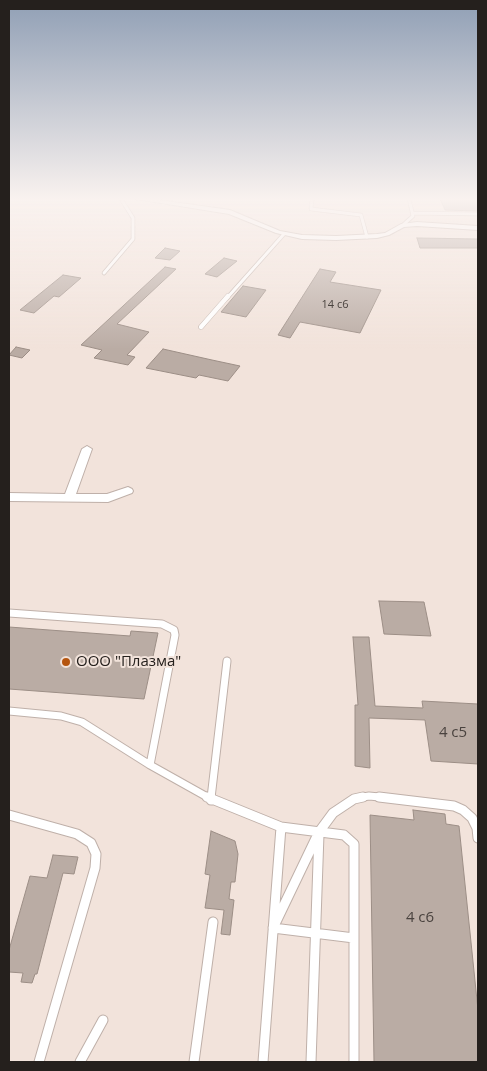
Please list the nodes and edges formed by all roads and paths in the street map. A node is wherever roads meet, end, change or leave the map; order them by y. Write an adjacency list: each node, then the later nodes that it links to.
1 (127, 249): 3 (lane)
2 (271, 249): 4 (lane)
3 (104, 273)
4 (201, 327)
5 (87, 450): 8 (street)
6 (128, 491): 8 (street)
7 (9, 498): 8 (street)
8 (69, 498)
9 (9, 614): 12 (lane)
10 (227, 661): 13 (lane)
11 (9, 711): 12 (lane)
12 (150, 765): 13 (lane)
13 (211, 800): 15 (lane)
14 (9, 815): 23 (lane)
15 (281, 827): 16 (lane); 19 (lane)
16 (319, 832): 17 (lane); 19 (lane); 20 (lane); 21 (lane)
17 (478, 838)
18 (213, 922): 25 (lane)
19 (273, 928): 20 (lane); 26 (lane)
20 (315, 933): 21 (lane); 27 (lane)
21 (354, 938): 28 (lane)
22 (103, 1020): 24 (lane)
23 (39, 1062)
24 (80, 1062)
25 (194, 1062)
26 (263, 1062)
27 (311, 1062)
28 (354, 1062)

